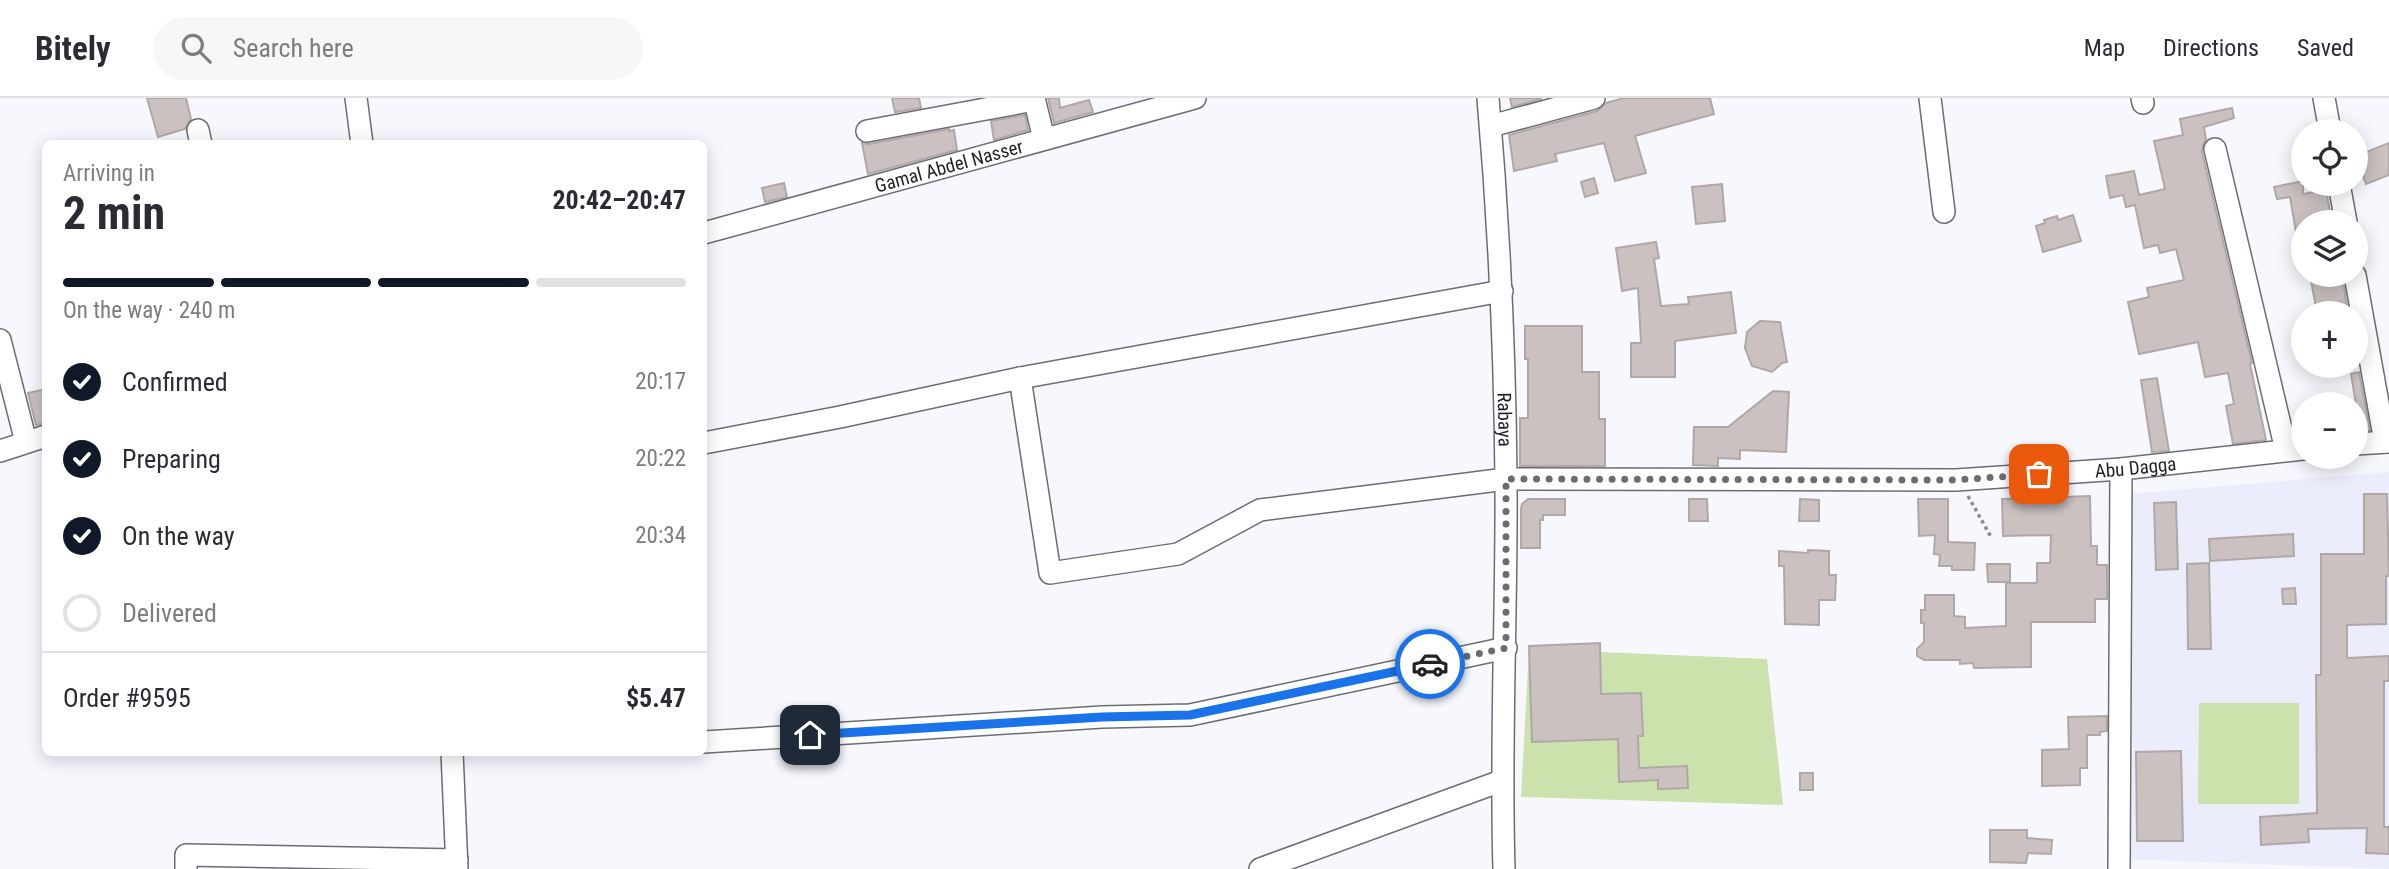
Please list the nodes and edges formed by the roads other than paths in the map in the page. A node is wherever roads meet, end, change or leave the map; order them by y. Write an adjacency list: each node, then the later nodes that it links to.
1 (356, 98): 12 (street)
2 (1195, 98): 11 (street, Gamal Abdel Nasser)
3 (1488, 98): 9 (street, Rabaya)
4 (1594, 98): 9 (street)
5 (1930, 98): 14 (street)
6 (2324, 98): 8 (street)
7 (1034, 99): 10 (street); 11 (street)
8 (2328, 119)
9 (1491, 126): 17 (street, Rabaya)
10 (867, 131)
11 (1044, 139): 15 (street, Gamal Abdel Nasser)
12 (361, 140)
13 (2215, 149): 20 (street)
14 (1944, 212)
15 (707, 232)
16 (2357, 287): 23 (street)
17 (1502, 291): 19 (street); 28 (street, Rabaya)
18 (0, 340): 21 (street)
19 (1020, 378): 22 (street); 28 (street, Abu Dagga)
20 (2291, 438)
21 (36, 439): 26 (street)
22 (707, 442)
23 (2387, 442): 24 (street)
24 (2368, 443)
25 (2291, 449): 27 (street, Abu Dagga)
26 (0, 451)
27 (2121, 469): 28 (street, Abu Dagga); 37 (street)
28 (1506, 479): 29 (street, Rabaya)
29 (1506, 648): 30 (street); 32 (street, Rabaya)
30 (707, 742)
31 (452, 756): 33 (street)
32 (1501, 781): 35 (street); 36 (street, Rabaya)
33 (457, 864): 34 (street)
34 (186, 869)
35 (1259, 869)
36 (1504, 869)
37 (2119, 869)

